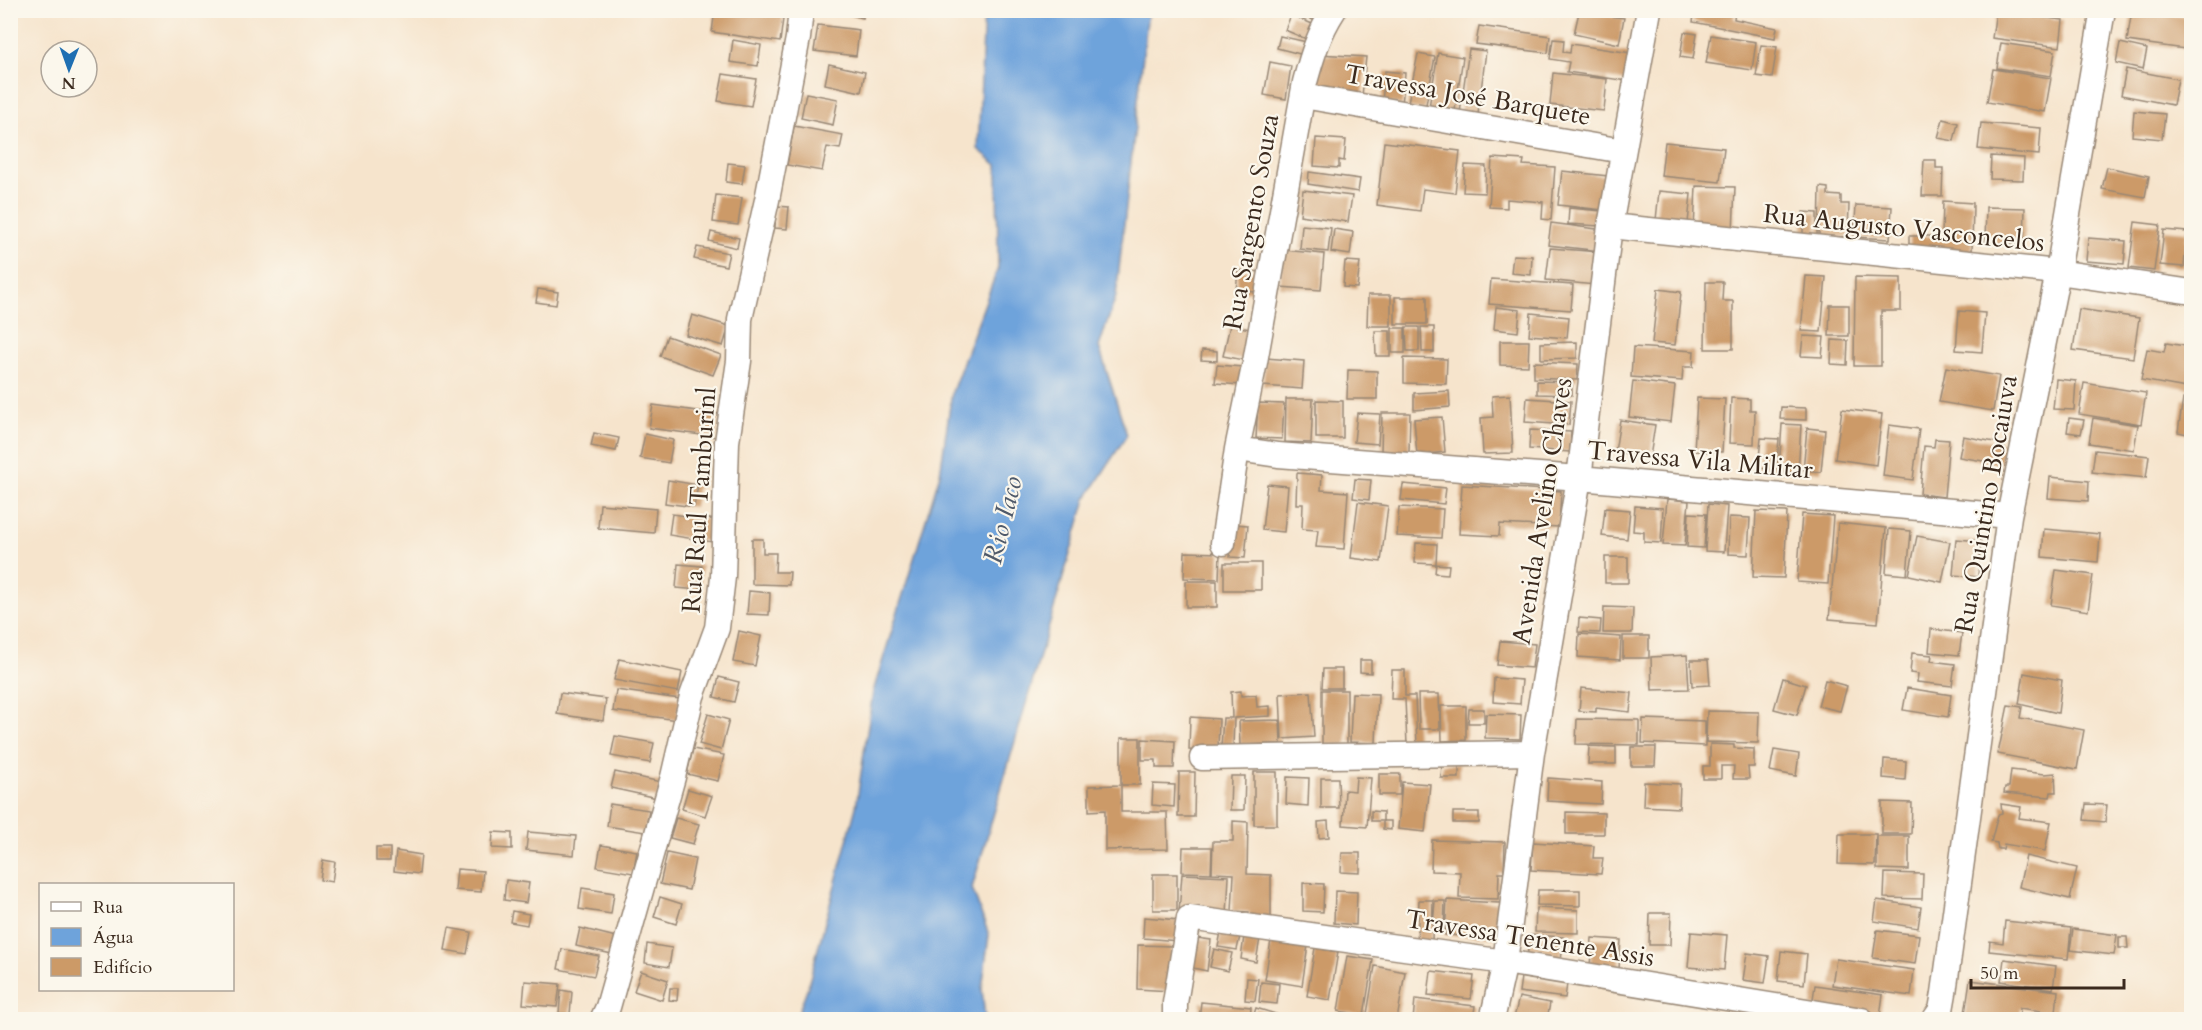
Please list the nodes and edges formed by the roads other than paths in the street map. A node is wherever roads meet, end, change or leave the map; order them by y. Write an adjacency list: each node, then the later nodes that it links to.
1 (801, 10): 18 (street, Rua Raul Tamburinl)
2 (1334, 10): 5 (street, Rua Sargento Souza)
3 (1648, 10): 6 (street, Avenida Avelino Chaves)
4 (2103, 10): 8 (street, Rua Quintino Bocaiuva)
5 (1303, 96): 6 (street, Travessa José Barquete); 10 (street, Rua Sargento Souza)
6 (1623, 151): 7 (street, Avenida Avelino Chaves)
7 (1610, 226): 8 (street, Rua Augusto Vasconcelos); 11 (street, Avenida Avelino Chaves)
8 (2058, 272): 9 (street, Rua Augusto Vasconcelos); 12 (street, Rua Quintino Bocaiuva)
9 (2192, 292)
10 (1237, 449): 11 (street, Travessa Vila Militar); 13 (street, Rua Sargento Souza)
11 (1579, 478): 12 (street, Travessa Vila Militar); 14 (street, Avenida Avelino Chaves)
12 (2008, 516): 17 (street, Rua Quintino Bocaiuva)
13 (1223, 543)
14 (1532, 753): 15 (street); 16 (street, Avenida Avelino Chaves)
15 (1202, 758)
16 (1505, 962): 19 (street, Travessa Tenente Assis); 20 (street, Avenida Avelino Chaves); 21 (street, Travessa Tenente Assis)
17 (1938, 1016)
18 (602, 1020)
19 (1175, 1020)
20 (1492, 1020)
21 (1862, 1020)

